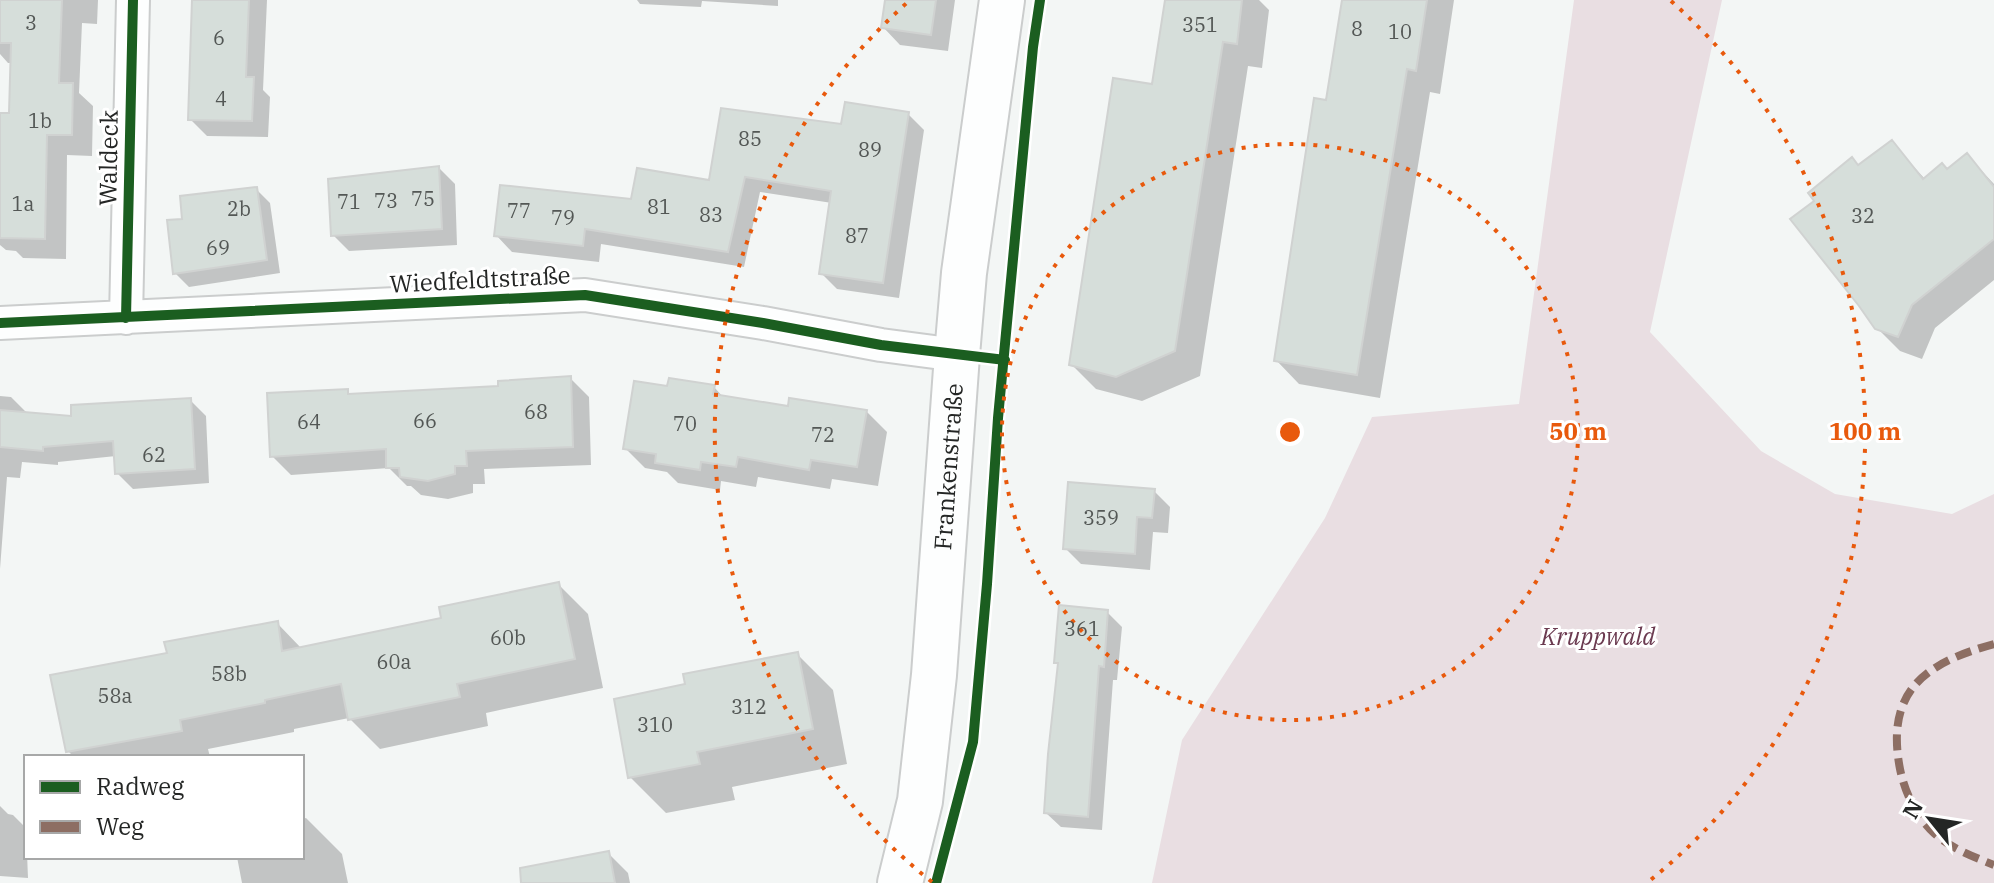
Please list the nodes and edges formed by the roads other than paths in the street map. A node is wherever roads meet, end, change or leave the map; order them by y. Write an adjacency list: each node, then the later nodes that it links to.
1 (133, 0): 3 (street, Waldeck)
2 (1002, 0): 5 (main road, Frankenstraße)
3 (126, 318): 4 (street, Wiedfeldtstraße); 5 (street, Wiedfeldtstraße)
4 (0, 323)
5 (957, 355): 6 (main road, Frankenstraße)
6 (900, 883)

